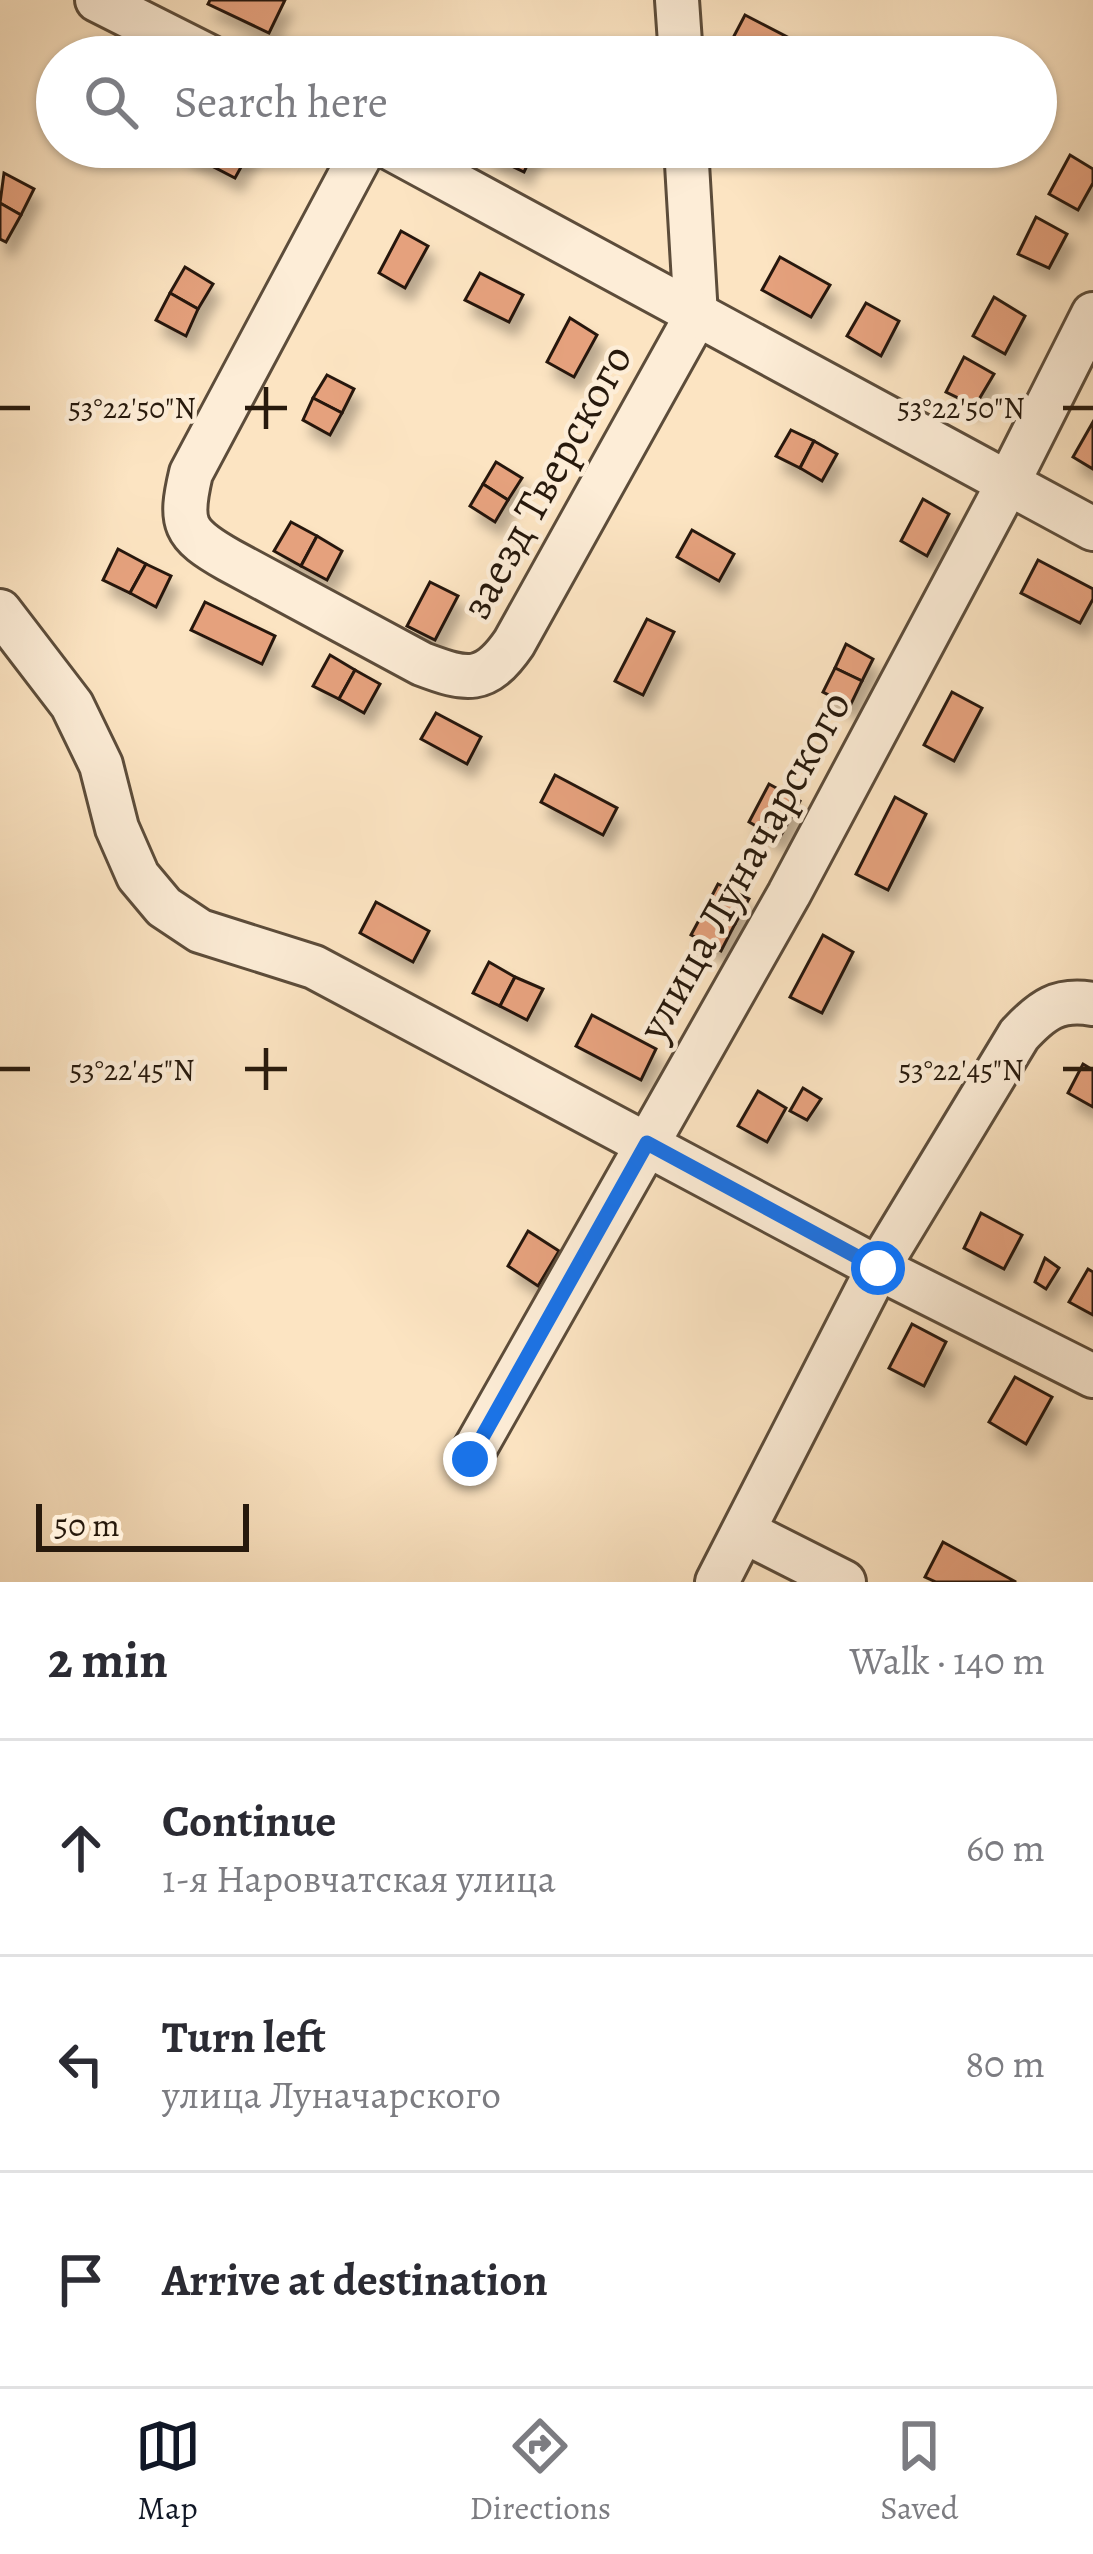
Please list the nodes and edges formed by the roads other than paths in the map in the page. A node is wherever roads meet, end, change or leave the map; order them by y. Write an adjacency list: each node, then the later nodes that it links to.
1 (97, 0): 3 (street)
2 (677, 0): 4 (street)
3 (168, 36)
4 (680, 36)
5 (354, 168): 9 (street, заезд Тверского)
6 (426, 168): 9 (street)
7 (687, 168): 9 (street)
8 (1093, 314): 10 (street, улица Луначарского)
9 (696, 316): 10 (street)
10 (1007, 484): 11 (street); 14 (street, улица Луначарского)
11 (1093, 529)
12 (0, 611): 14 (street)
13 (1093, 1004): 15 (street)
14 (647, 1143): 15 (street); 17 (street, улица Луначарского)
15 (878, 1268): 16 (street); 18 (street)
16 (1093, 1376)
17 (470, 1459)
18 (745, 1532): 19 (street); 20 (street)
19 (717, 1582)
20 (844, 1582)

